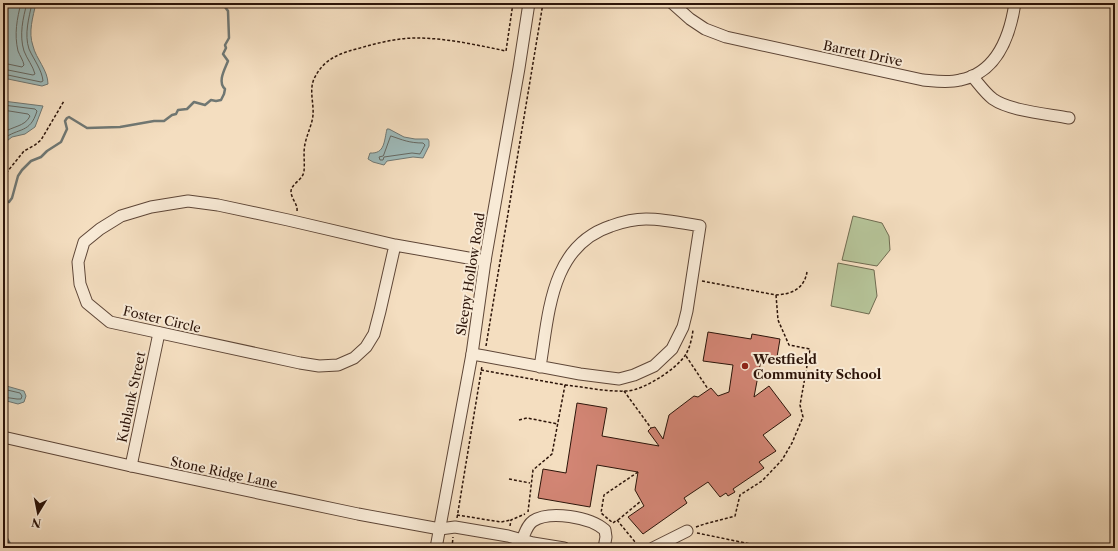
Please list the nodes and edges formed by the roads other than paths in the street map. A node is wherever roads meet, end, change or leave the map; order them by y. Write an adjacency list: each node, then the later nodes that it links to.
1 (529, 3): 7 (street, Sleepy Hollow Road)
2 (672, 3): 4 (street, Barrett Drive)
3 (1015, 3): 4 (street, Barrett Drive)
4 (972, 76): 5 (street)
5 (1069, 118)
6 (395, 245): 7 (street, Foster Circle); 8 (street, Foster Circle); 8 (street, Foster Circle)
7 (485, 261): 9 (street, Sleepy Hollow Road)
8 (159, 333): 12 (street, Kublank Street)
9 (472, 354): 10 (street); 13 (street, Sleepy Hollow Road)
10 (540, 367): 10 (street)
11 (3, 437): 12 (street, Stone Ridge Lane)
12 (131, 466): 13 (street, Stone Ridge Lane)
13 (440, 529): 15 (street, Stone Ridge Lane); 16 (street, Sleepy Hollow Road)
14 (687, 531): 19 (street)
15 (522, 540): 17 (street, Stone Ridge Lane); 18 (street)
16 (436, 548)
17 (564, 548)
18 (604, 548)
19 (653, 548)

